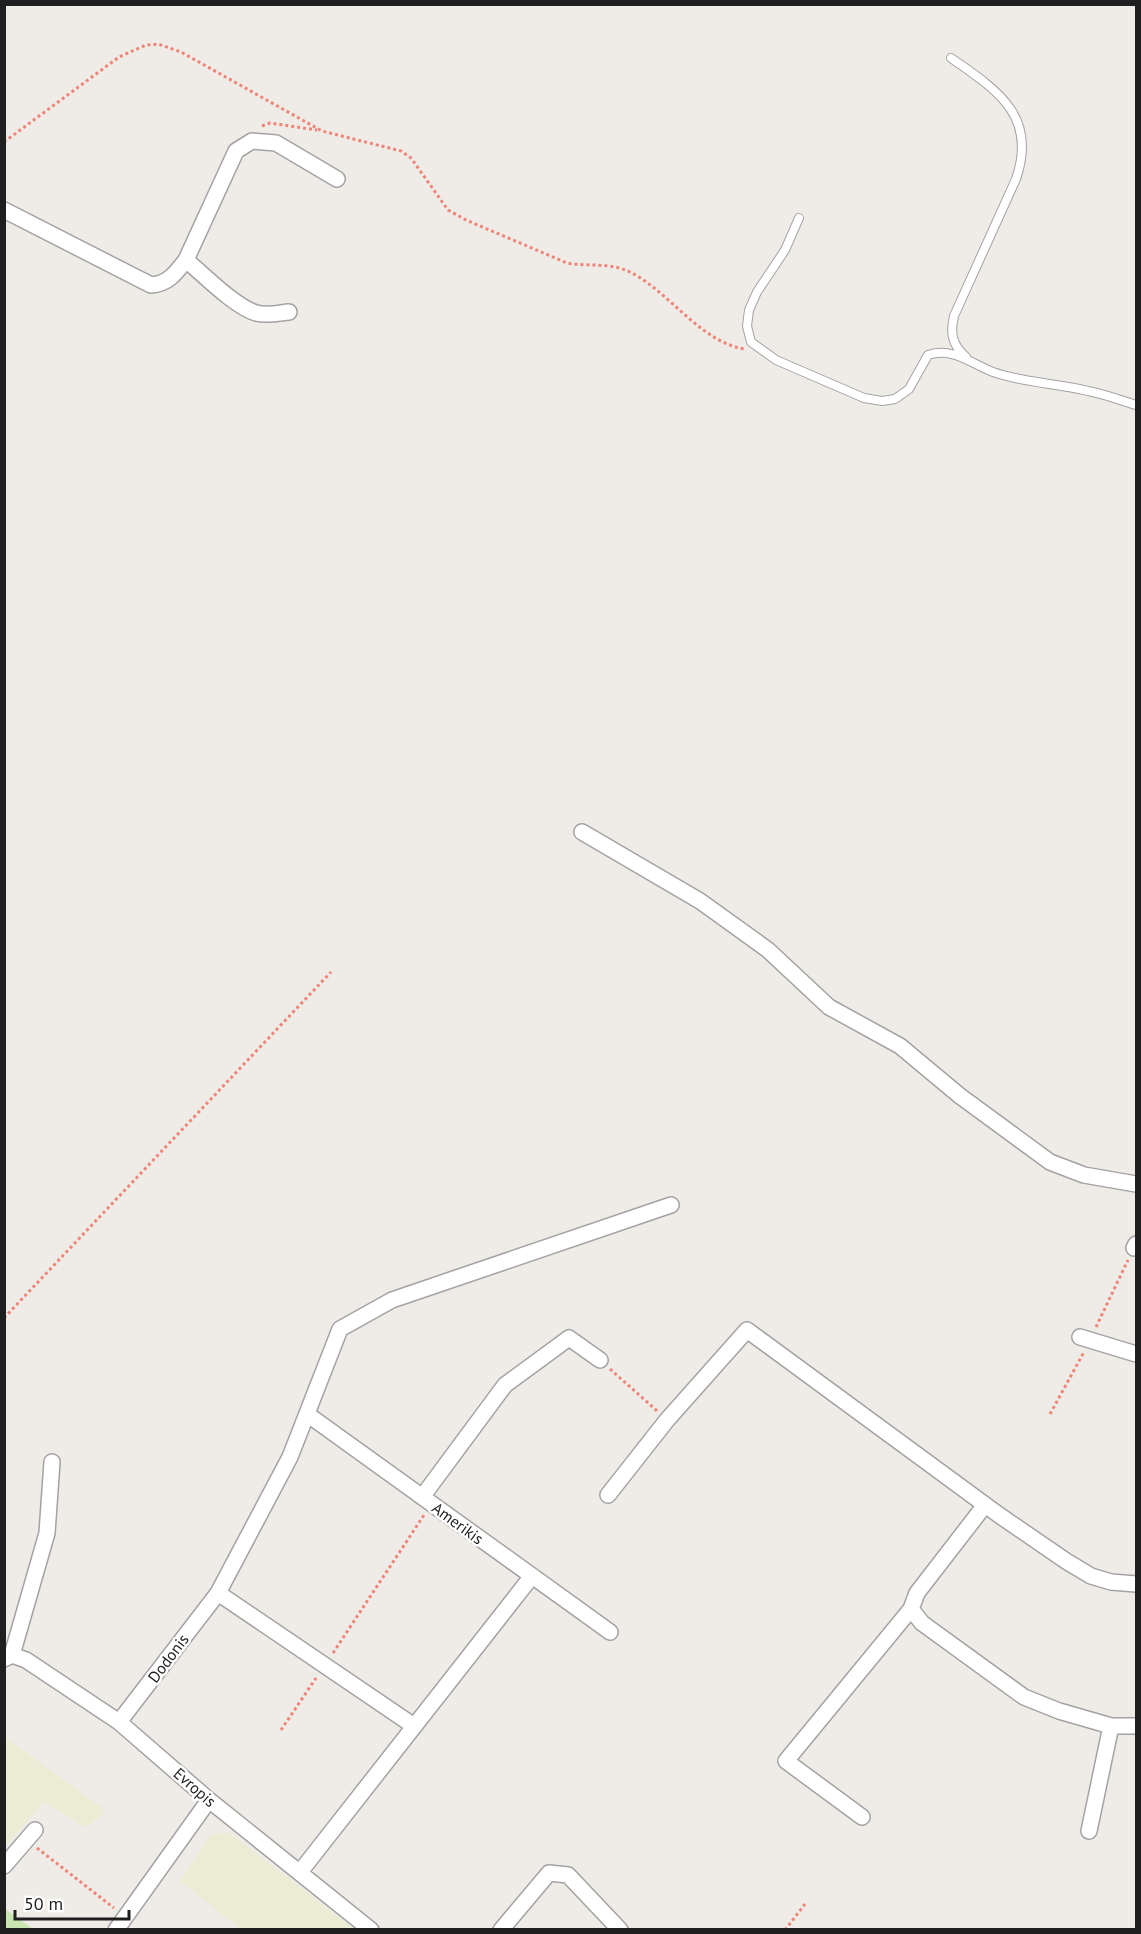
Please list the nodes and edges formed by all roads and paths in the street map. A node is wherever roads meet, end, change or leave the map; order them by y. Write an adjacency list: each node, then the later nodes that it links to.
1 (951, 58): 9 (lane)
2 (4, 142): 8 (path)
3 (337, 179): 6 (street)
4 (4, 210): 6 (street)
5 (799, 218): 8 (lane)
6 (186, 260): 7 (street)
7 (289, 312)
8 (763, 352): 9 (lane)
9 (971, 362): 10 (lane)
10 (1137, 405)
11 (582, 832): 13 (street)
12 (332, 972): 15 (path)
13 (1137, 1184)
14 (671, 1205): 19 (street, Dodonis)
15 (4, 1318)
16 (1080, 1337): 17 (street)
17 (1137, 1354)
18 (600, 1359): 20 (path); 23 (street)
19 (307, 1414): 23 (street, Amerikis); 27 (street, Dodonis)
20 (667, 1420): 22 (street); 24 (street)
21 (52, 1462): 30 (street)
22 (608, 1495)
23 (427, 1501): 25 (street, Amerikis); 31 (path)
24 (985, 1505): 26 (street); 28 (street)
25 (532, 1576): 29 (street, Amerikis); 33 (street)
26 (1137, 1584)
27 (218, 1593): 31 (street); 32 (street, Dodonis)
28 (911, 1609): 34 (street); 38 (street)
29 (610, 1632)
30 (8, 1657): 32 (street, Evropis)
31 (325, 1666): 33 (street); 36 (path)
32 (119, 1722): 37 (street, Evropis)
33 (414, 1726): 42 (street)
34 (1111, 1726): 35 (street); 39 (street)
35 (1137, 1726)
36 (282, 1730)
37 (209, 1800): 42 (street, Evropis); 44 (street)
38 (862, 1816)
39 (1089, 1831)
40 (31, 1835): 41 (street); 44 (path)
41 (4, 1866)
42 (300, 1872): 45 (street, Evropis)
43 (805, 1904): 48 (path)
44 (121, 1923)
45 (371, 1929)
46 (501, 1929): 47 (street)
47 (620, 1929)
48 (784, 1929)

